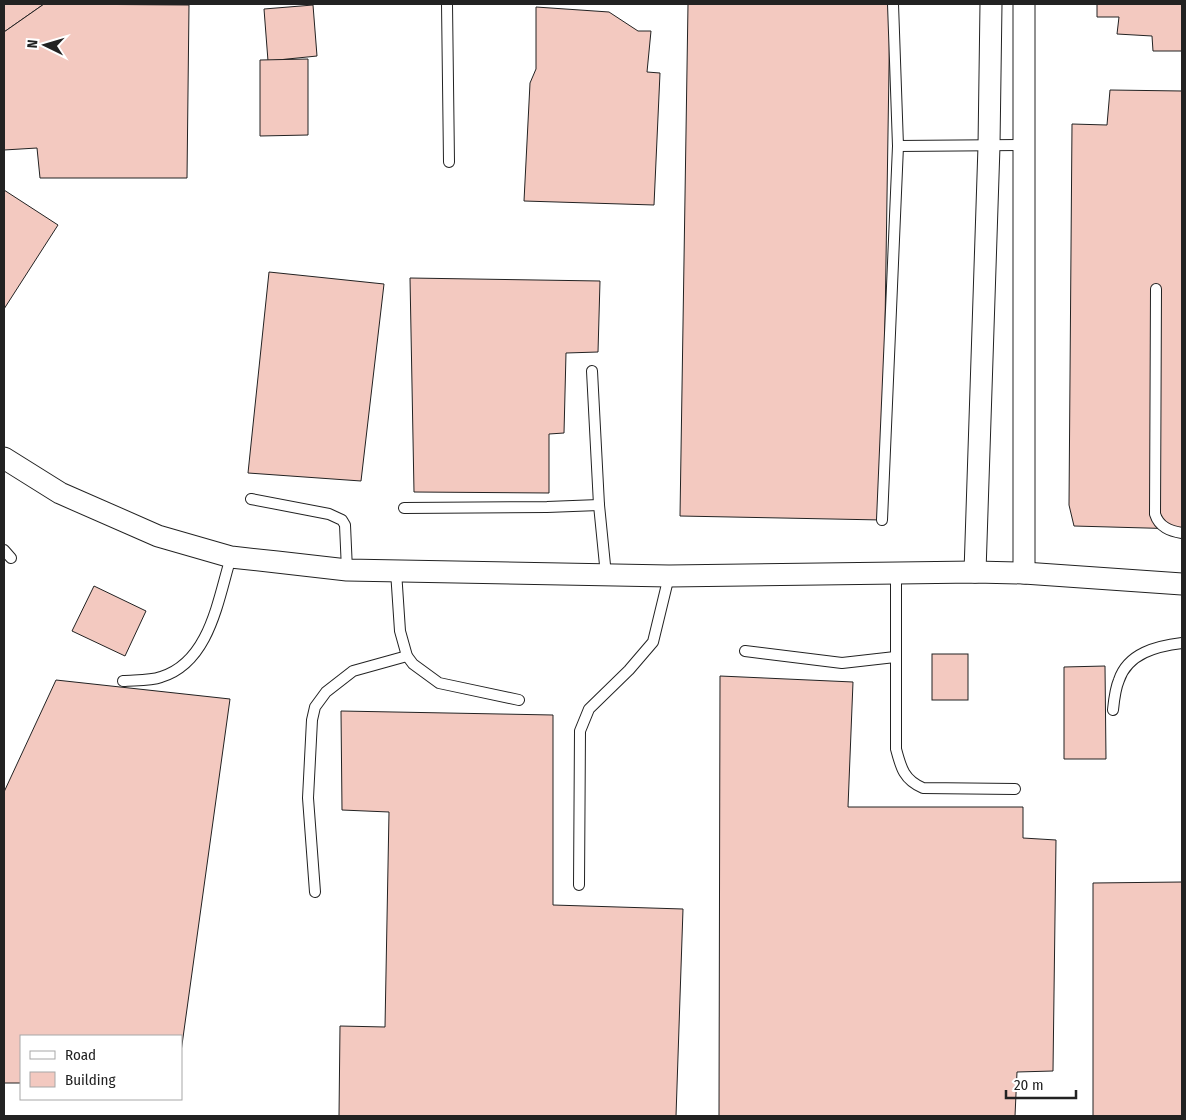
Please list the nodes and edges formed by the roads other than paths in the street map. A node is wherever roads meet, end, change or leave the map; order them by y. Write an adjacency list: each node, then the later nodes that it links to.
1 (447, 4): 8 (lane)
2 (893, 4): 6 (lane)
3 (991, 4): 7 (street)
4 (1024, 4): 5 (street)
5 (1023, 145): 7 (lane); 21 (street)
6 (898, 146): 7 (lane); 15 (lane)
7 (988, 146): 20 (street)
8 (449, 162)
9 (1156, 289): 16 (lane)
10 (592, 371): 13 (lane)
11 (4, 458): 17 (street)
12 (251, 499): 18 (lane)
13 (599, 505): 14 (lane); 23 (lane)
14 (404, 508)
15 (882, 520)
16 (1182, 533)
17 (231, 557): 18 (street); 30 (lane)
18 (346, 570): 19 (street)
19 (396, 571): 23 (street); 28 (lane)
20 (975, 572): 21 (street); 22 (street)
21 (1024, 573): 25 (street)
22 (896, 574): 24 (street); 29 (lane)
23 (606, 575): 24 (street)
24 (669, 576): 34 (lane)
25 (1182, 584)
26 (1182, 643): 32 (lane)
27 (745, 651): 29 (lane)
28 (407, 656): 31 (lane); 35 (lane)
29 (895, 658): 33 (lane)
30 (123, 681)
31 (519, 700)
32 (1112, 710)
33 (1015, 789)
34 (579, 885)
35 (314, 892)

